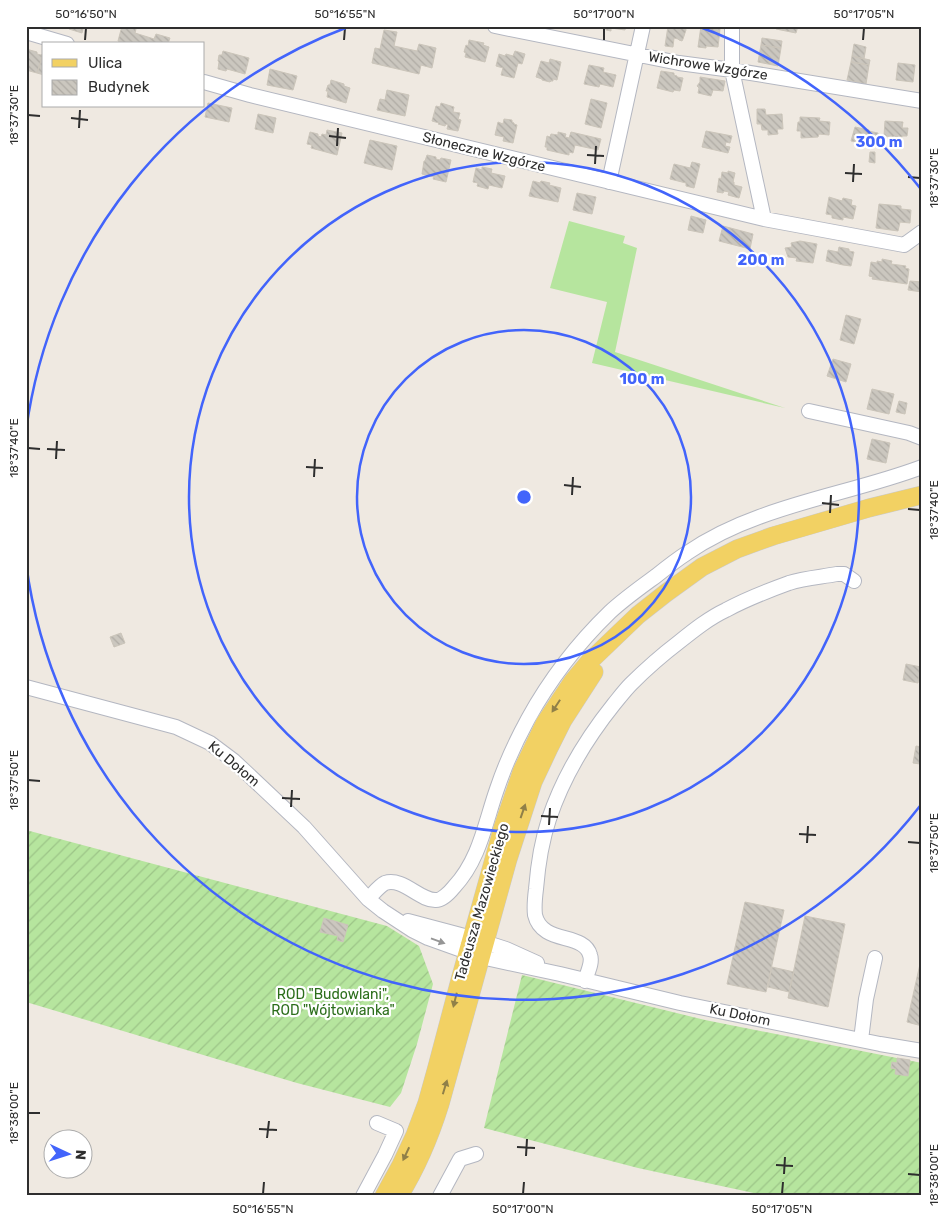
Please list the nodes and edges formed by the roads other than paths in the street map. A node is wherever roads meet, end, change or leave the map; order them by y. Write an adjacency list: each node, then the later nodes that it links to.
1 (495, 26): 6 (street, Wichrowe Wzgórze)
2 (643, 26): 6 (street)
3 (732, 26): 7 (street)
4 (26, 32): 5 (street)
5 (60, 42)
6 (637, 55): 7 (street, Wichrowe Wzgórze); 10 (street)
7 (732, 70): 9 (street, Wichrowe Wzgórze); 11 (street)
8 (205, 82): 10 (street, Słoneczne Wzgórze)
9 (922, 101)
10 (610, 182): 11 (street, Słoneczne Wzgórze)
11 (764, 219): 12 (street, Słoneczne Wzgórze)
12 (922, 232)
13 (809, 411): 14 (street)
14 (922, 438)
15 (922, 467): 21 (street)
16 (922, 495): 18 (main road, Tadeusza Mazowieckiego)
17 (922, 507): 18 (main road, Tadeusza Mazowieckiego)
18 (809, 526): 22 (main road, Tadeusza Mazowieckiego)
19 (854, 580): 24 (street)
20 (26, 687): 21 (street, Ku Dołom)
21 (368, 899): 22 (street, Ku Dołom)
22 (476, 947): 24 (street, Ku Dołom); 30 (main road, Tadeusza Mazowieckiego, one-way to 30); 31 (main road, Tadeusza Mazowieckiego, one-way to 22)
23 (875, 958): 25 (street)
24 (585, 981): 25 (street, Ku Dołom)
25 (861, 1040): 26 (street, Ku Dołom)
26 (922, 1051)
27 (377, 1123): 29 (street)
28 (476, 1154): 32 (street)
29 (363, 1196)
30 (384, 1196)
31 (399, 1196)
32 (440, 1196)

